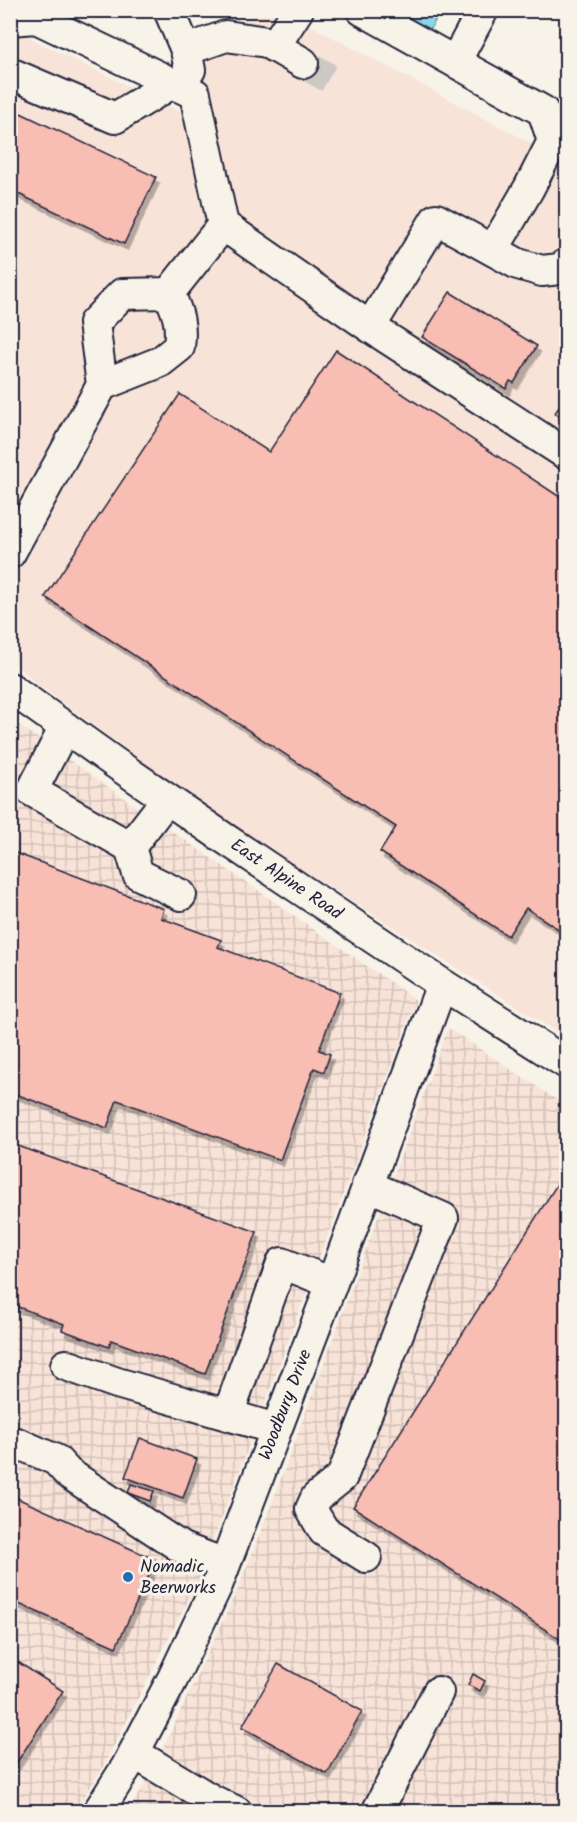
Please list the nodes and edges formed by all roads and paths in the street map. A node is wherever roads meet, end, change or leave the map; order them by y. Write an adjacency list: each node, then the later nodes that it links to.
1 (169, 10): 7 (street)
2 (298, 10): 6 (street)
3 (362, 10): 8 (street)
4 (483, 10): 8 (street)
5 (10, 20): 11 (street)
6 (274, 46): 7 (street); 9 (street)
7 (186, 50): 11 (street)
8 (456, 62): 13 (street)
9 (303, 63)
10 (10, 73): 11 (street)
11 (184, 88): 12 (street)
12 (223, 225): 15 (street); 16 (street)
13 (493, 250): 14 (street); 16 (street)
14 (567, 264)
15 (169, 293): 17 (street); 17 (street)
16 (370, 327): 18 (street)
17 (102, 385): 19 (street)
18 (567, 454)
19 (10, 553)
20 (10, 688): 21 (street, East Alpine Road)
21 (65, 727): 22 (street, East Alpine Road); 23 (street)
22 (167, 799): 23 (street); 25 (street, East Alpine Road)
23 (130, 847): 24 (street)
24 (181, 895)
25 (442, 984): 26 (street, East Alpine Road); 27 (street, Woodbury Drive)
26 (567, 1063)
27 (367, 1185): 28 (street, Woodbury Drive); 33 (street)
28 (332, 1283): 30 (street); 31 (street, Woodbury Drive)
29 (66, 1365): 30 (street)
30 (228, 1415): 31 (street)
31 (276, 1429): 34 (street, Woodbury Drive)
32 (17, 1443): 34 (street)
33 (366, 1557)
34 (225, 1564): 36 (street, Woodbury Drive)
35 (438, 1692): 39 (street)
36 (134, 1753): 37 (street, Woodbury Drive); 38 (street)
37 (98, 1812)
38 (237, 1812)
39 (377, 1812)

